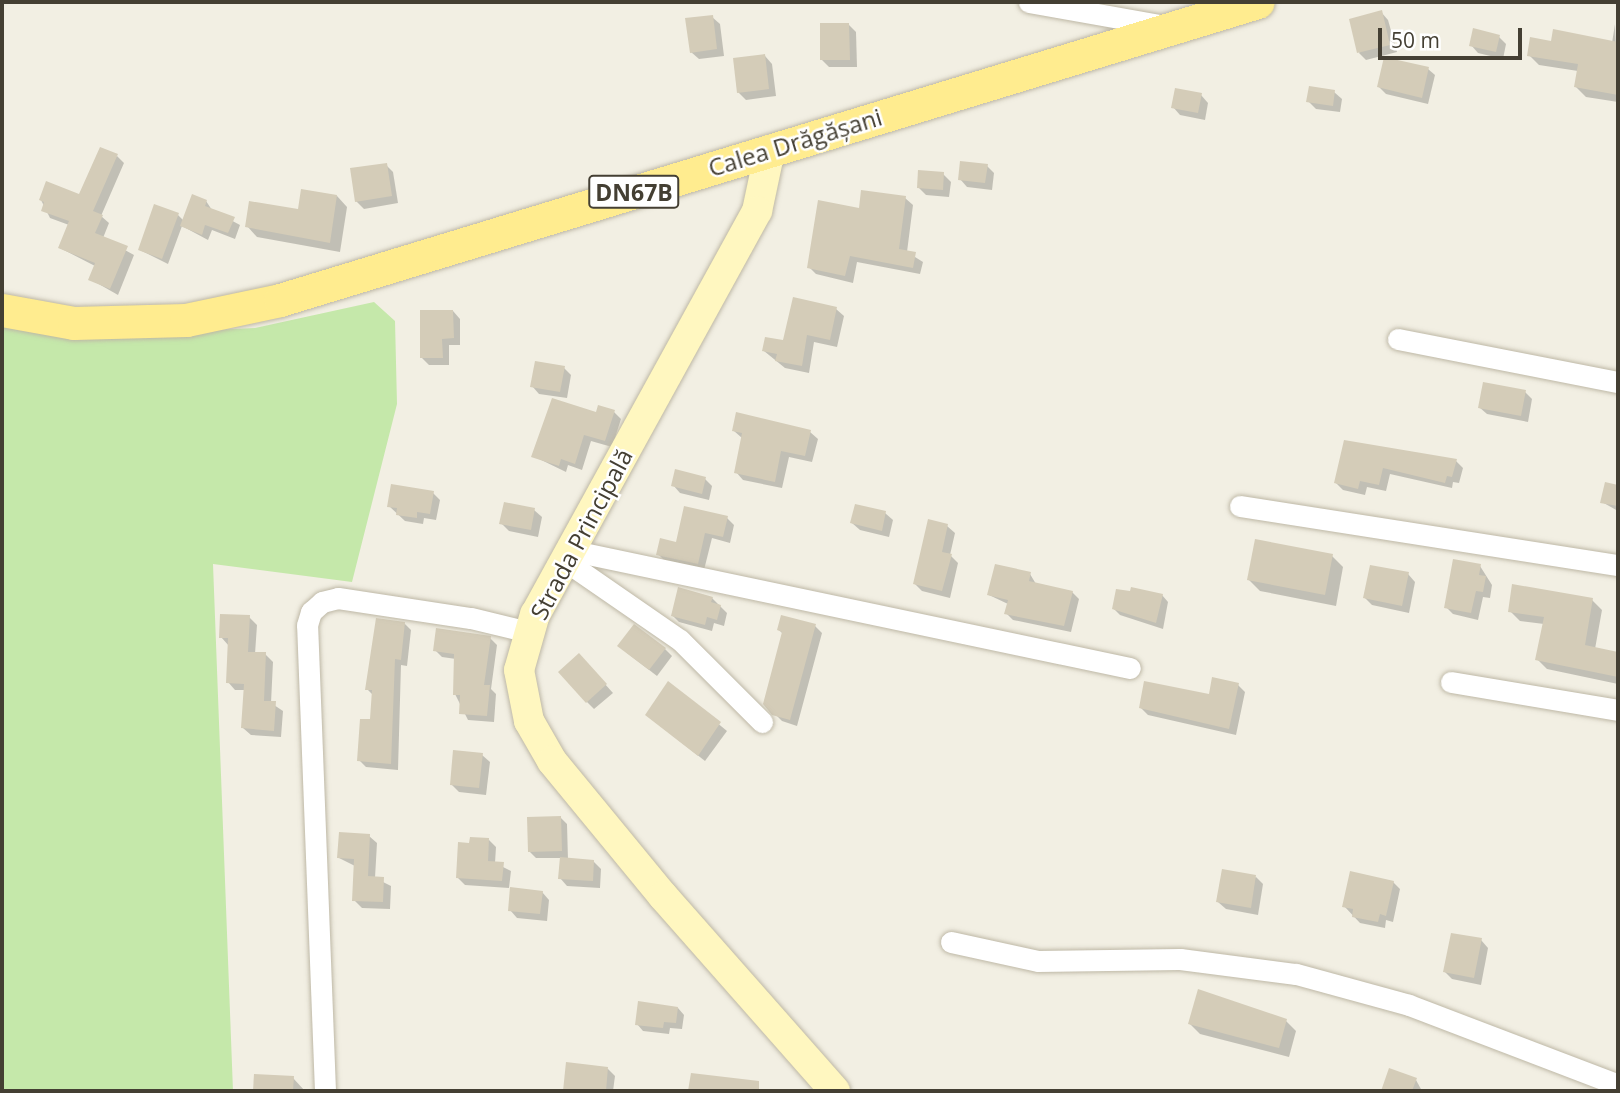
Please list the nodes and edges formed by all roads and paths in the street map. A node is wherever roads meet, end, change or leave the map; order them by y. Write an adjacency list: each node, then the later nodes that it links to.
1 (1029, 2): 3 (street)
2 (1258, 2): 3 (main road, Calea Drăgășani / DN67B)
3 (1172, 27): 4 (main road, Calea Drăgășani / DN67B)
4 (770, 150): 5 (main road, Calea Drăgășani / DN67B); 9 (street, Strada Principală)
5 (2, 310)
6 (1398, 339): 7 (street)
7 (1618, 382)
8 (1240, 506): 10 (street)
9 (566, 555): 11 (street, Strada Principală); 12 (street); 15 (street)
10 (1618, 565)
11 (529, 632): 18 (street); 19 (street, Strada Principală)
12 (1130, 668)
13 (1451, 682): 14 (street)
14 (1618, 710)
15 (762, 722)
16 (951, 942): 17 (street)
17 (1618, 1085)
18 (325, 1091)
19 (835, 1091)

